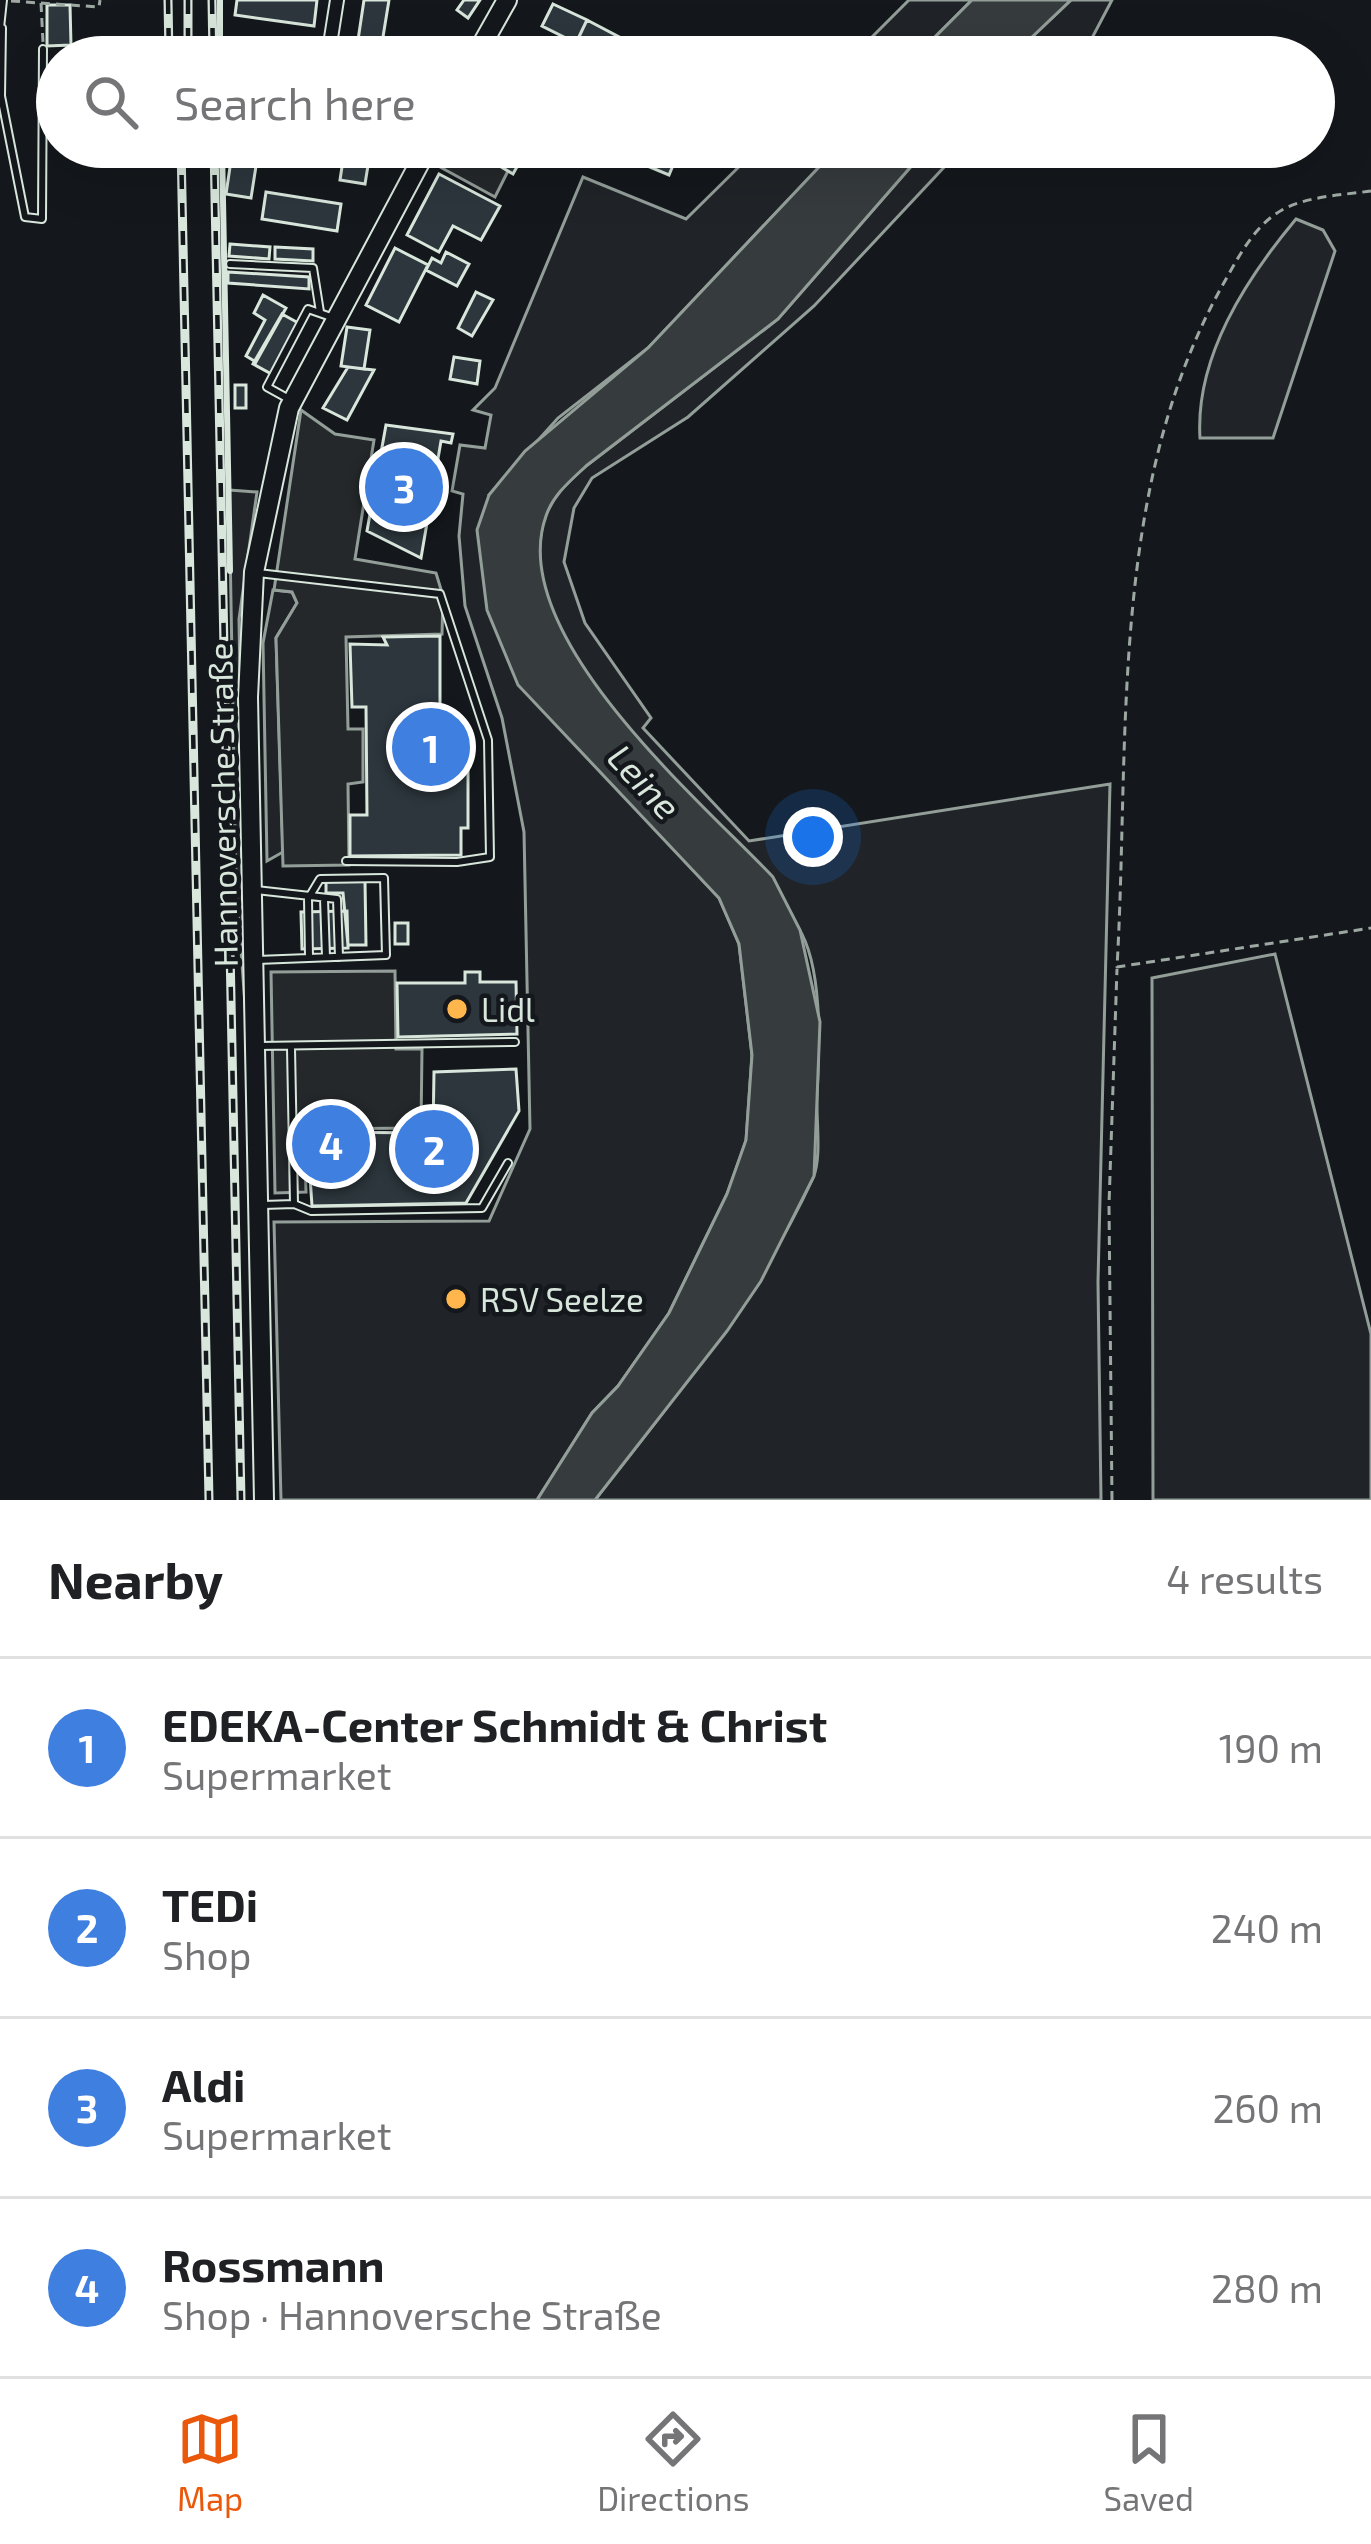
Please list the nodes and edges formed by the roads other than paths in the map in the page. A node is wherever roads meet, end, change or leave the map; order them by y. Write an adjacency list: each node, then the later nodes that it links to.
1 (337, 0): 5 (street)
2 (507, 0): 6 (street)
3 (3, 1): 4 (lane)
4 (1, 28): 7 (lane)
5 (331, 36)
6 (487, 36)
7 (42, 168)
8 (415, 168): 10 (street, Hannoversche Straße)
9 (230, 263): 10 (lane)
10 (327, 315): 11 (street, Hannoversche Straße); 11 (lane)
11 (292, 401): 12 (street, Hannoversche Straße)
12 (254, 572): 13 (lane); 14 (street, Hannoversche Straße)
13 (346, 861)
14 (252, 889): 15 (lane); 20 (street, Hannoversche Straße)
15 (308, 899): 16 (lane); 17 (lane); 19 (lane)
16 (324, 899): 18 (lane); 19 (lane)
17 (309, 957): 18 (lane); 20 (lane)
18 (326, 957): 19 (lane)
19 (339, 957)
20 (254, 960): 22 (street, Hannoversche Straße)
21 (515, 1042): 23 (lane)
22 (256, 1046): 23 (lane); 26 (street, Hannoversche Straße)
23 (291, 1048): 25 (lane)
24 (508, 1163): 25 (lane)
25 (294, 1204): 26 (lane)
26 (258, 1205): 27 (street, Hannoversche Straße)
27 (264, 1500)

